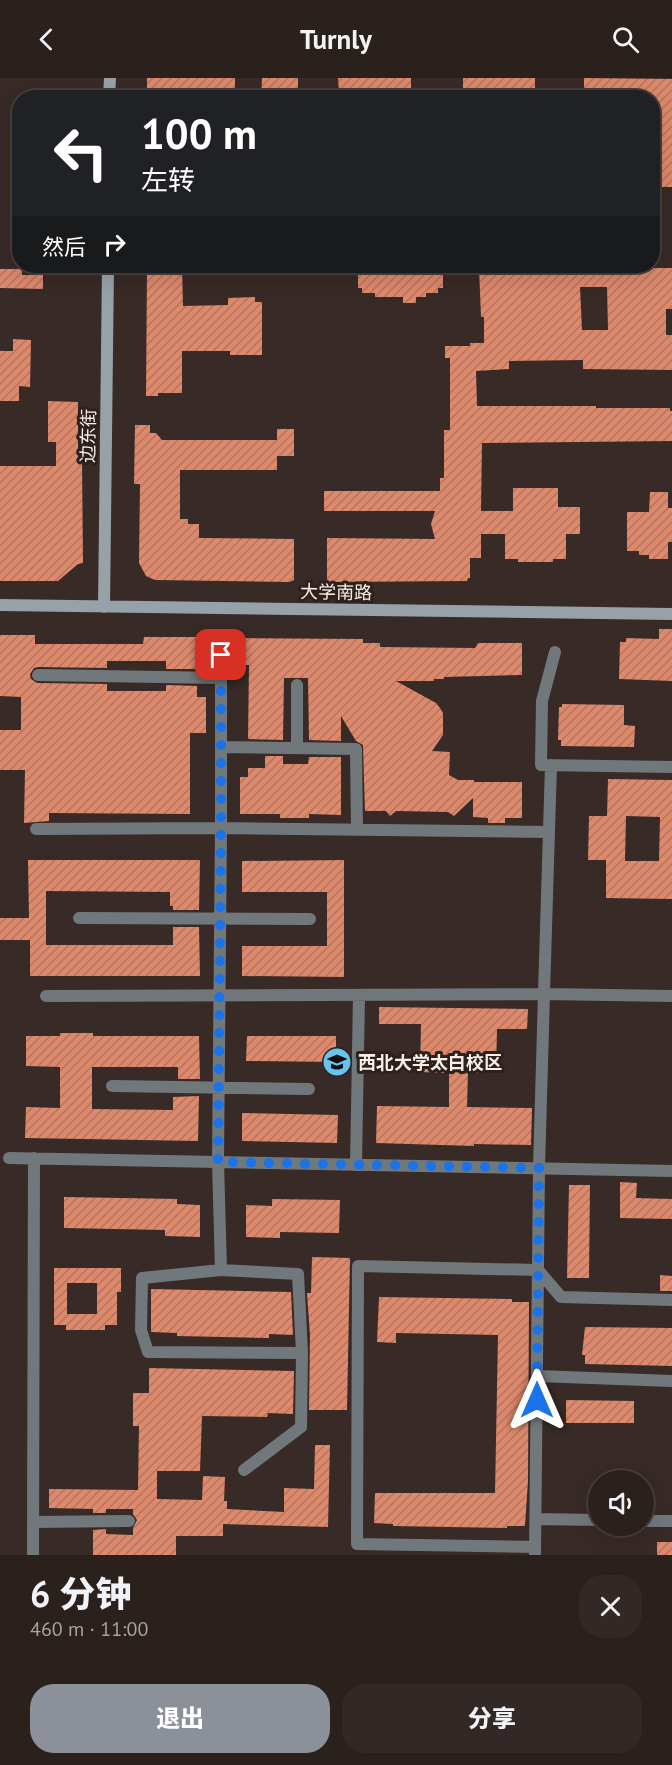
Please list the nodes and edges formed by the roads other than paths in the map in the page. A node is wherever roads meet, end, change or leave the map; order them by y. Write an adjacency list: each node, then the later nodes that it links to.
1 (108, 273): 3 (street, 边东街)
2 (0, 605): 3 (street, 大学南路)
3 (104, 607): 4 (street, 大学南路)
4 (672, 614)
5 (555, 652): 12 (street)
6 (221, 655): 8 (street)
7 (38, 675): 8 (street)
8 (221, 678): 10 (street)
9 (297, 685): 11 (street)
10 (221, 747): 11 (street); 14 (street)
11 (297, 748): 16 (street)
12 (552, 765): 13 (street); 17 (street)
13 (672, 767)
14 (221, 828): 15 (street); 16 (street); 19 (street)
15 (36, 829)
16 (357, 830): 17 (street)
17 (549, 832): 21 (street)
18 (79, 918): 19 (street)
19 (221, 919): 20 (street); 24 (street)
20 (310, 919)
21 (544, 994): 22 (street); 25 (street); 33 (street)
22 (359, 995): 24 (street); 32 (street)
23 (46, 996): 24 (street)
24 (220, 996): 27 (street)
25 (672, 996)
26 (112, 1086): 27 (street)
27 (219, 1088): 28 (street); 31 (street)
28 (309, 1089)
29 (9, 1158): 30 (street)
30 (34, 1158): 31 (street); 47 (street)
31 (218, 1162): 32 (street); 35 (street)
32 (356, 1165): 33 (street)
33 (539, 1168): 34 (street); 36 (street)
34 (672, 1171)
35 (221, 1270): 38 (street); 38 (street)
36 (538, 1270): 37 (street); 39 (street); 48 (street)
37 (672, 1300)
38 (302, 1353): 41 (street)
39 (537, 1376): 40 (street); 42 (street)
40 (672, 1381)
41 (244, 1470)
42 (536, 1519): 43 (street); 48 (street)
43 (588, 1520)
44 (129, 1521): 47 (street)
45 (654, 1521): 46 (street)
46 (672, 1521)
47 (33, 1522): 49 (street)
48 (535, 1551)
49 (33, 1555)

